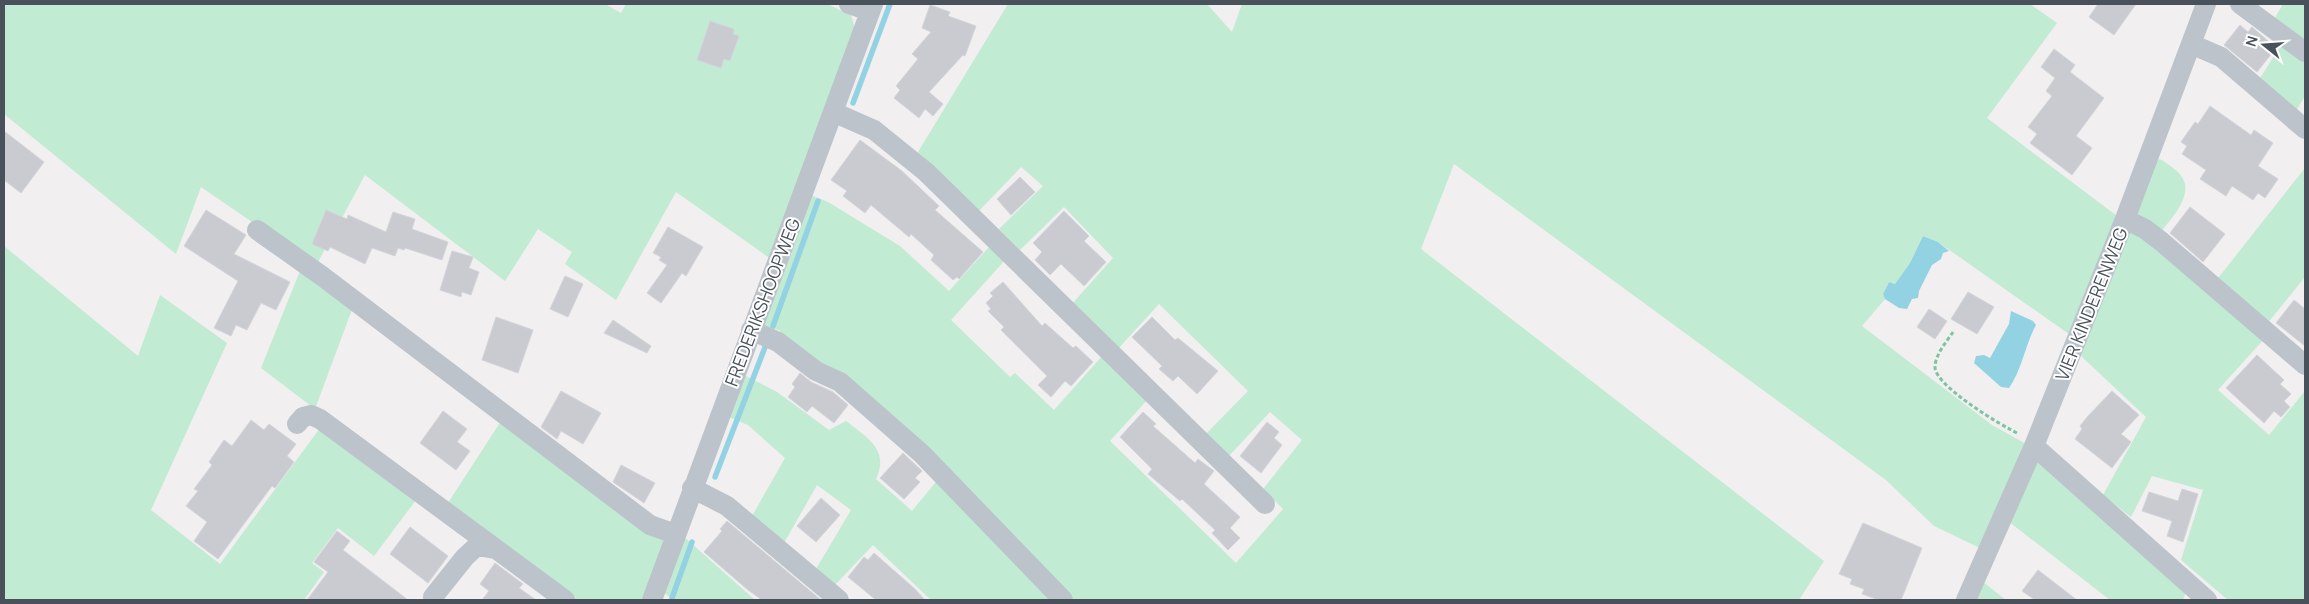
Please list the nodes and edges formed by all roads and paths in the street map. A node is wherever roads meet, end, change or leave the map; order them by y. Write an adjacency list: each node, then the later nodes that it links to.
1 (849, 4): 4 (street)
2 (2240, 4): 6 (street)
3 (2201, 6): 5 (street, VIER KINDERENWEG)
4 (871, 8): 7 (street, FREDERIKSHOOPWEG)
5 (2191, 44): 8 (street); 9 (street, VIER KINDERENWEG)
6 (2305, 52)
7 (833, 112): 11 (street, FREDERIKSHOOPWEG); 17 (street)
8 (2305, 129)
9 (2125, 219): 13 (street); 15 (street, VIER KINDERENWEG)
10 (256, 230): 18 (street)
11 (751, 330): 16 (street, FREDERIKSHOOPWEG); 24 (street)
12 (1953, 332): 15 (path)
13 (2305, 365)
14 (297, 424): 19 (street)
15 (2035, 444): 25 (street, VIER KINDERENWEG); 26 (street)
16 (692, 488): 18 (street, FREDERIKSHOOPWEG); 23 (street)
17 (1265, 504)
18 (675, 534): 21 (street, FREDERIKSHOOPWEG)
19 (495, 549): 20 (street); 22 (street)
20 (433, 597)
21 (657, 598)
22 (565, 600)
23 (839, 600)
24 (1063, 600)
25 (1966, 600)
26 (2207, 600)

